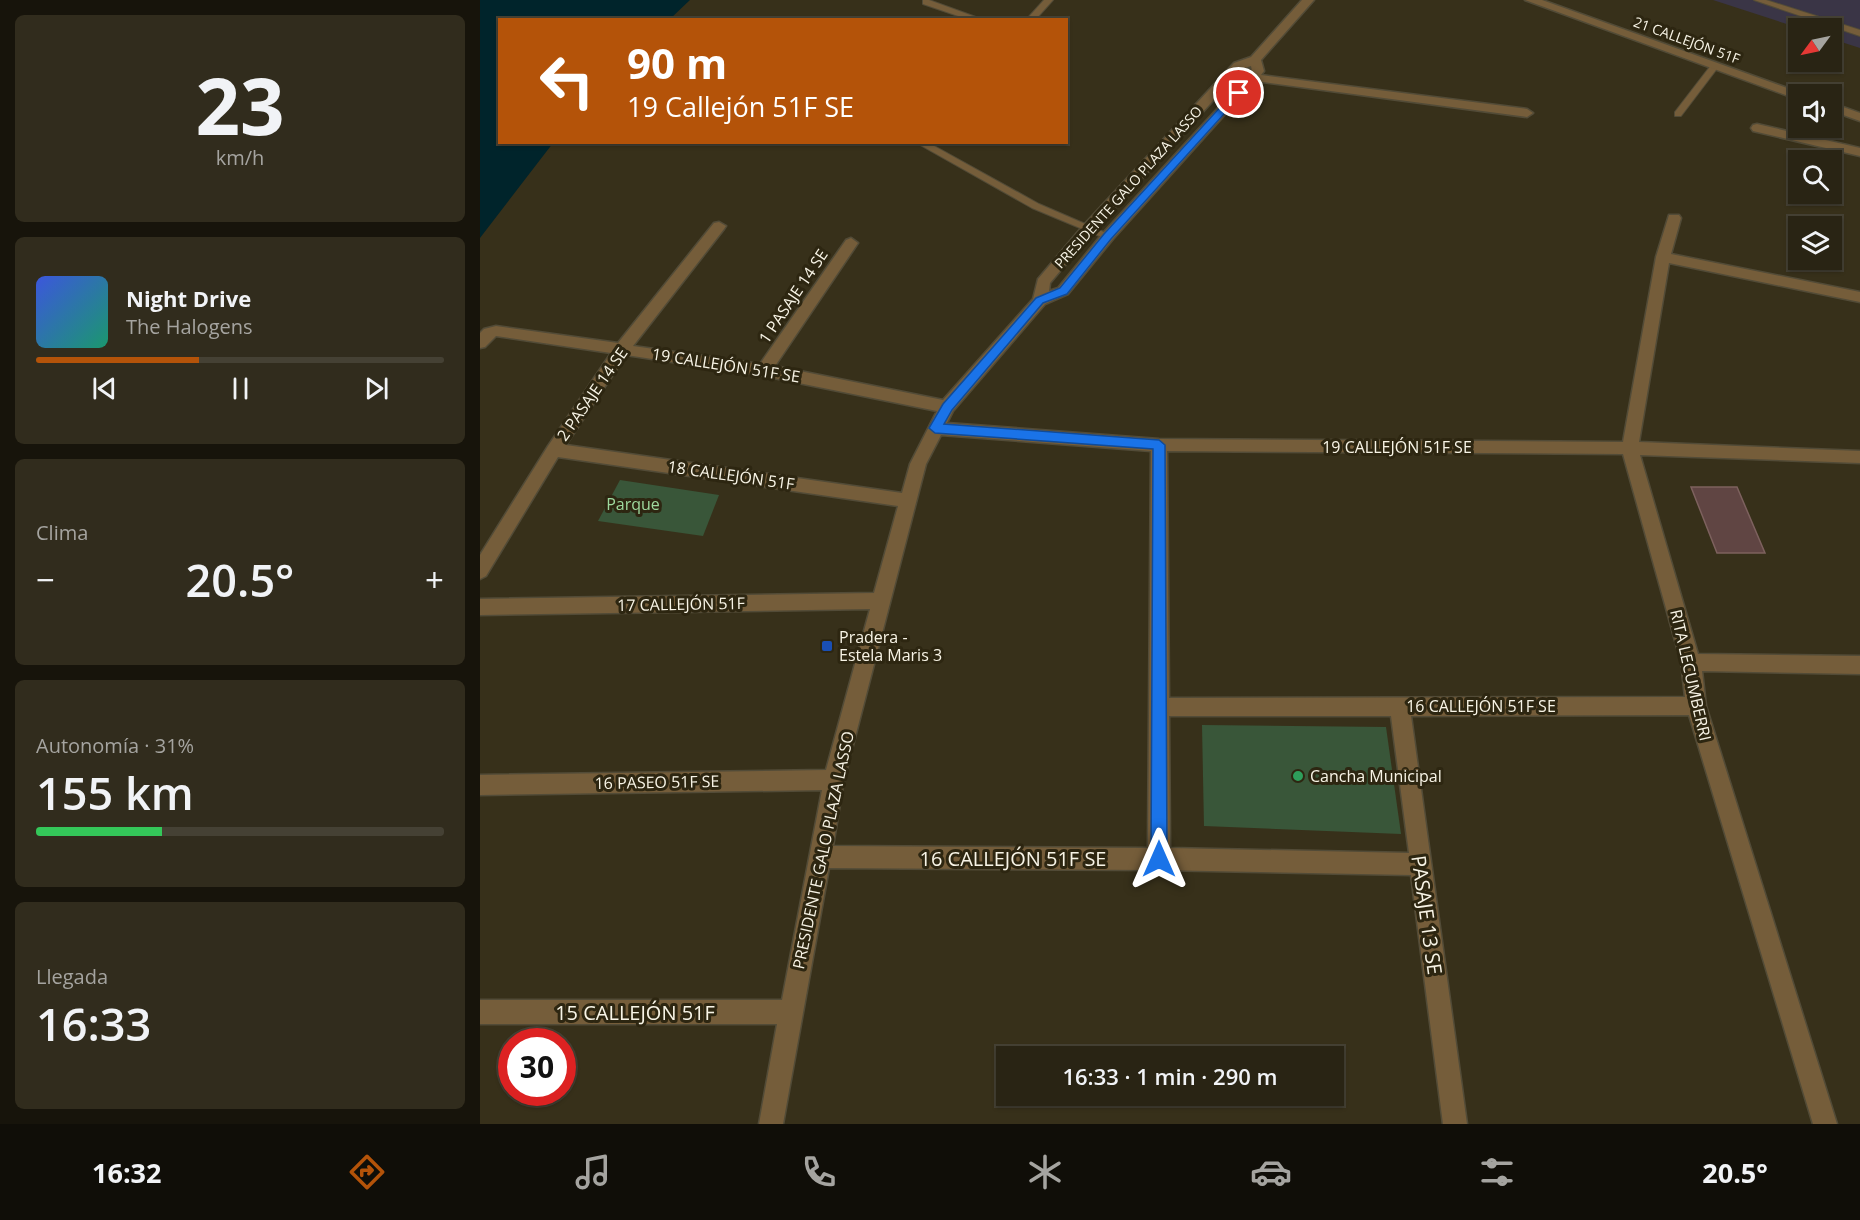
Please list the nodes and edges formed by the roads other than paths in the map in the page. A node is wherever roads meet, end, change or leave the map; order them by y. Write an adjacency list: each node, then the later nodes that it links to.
1 (1049, 0): 7 (lane)
2 (1308, 0): 9 (street, PRESIDENTE GALO PLAZA LASSO)
3 (1531, 0): 10 (street, 21 CALLEJÓN 51F)
4 (1758, 0): 8 (lane)
5 (926, 2): 6 (lane)
6 (974, 18)
7 (1032, 18)
8 (1860, 33)
9 (1255, 60): 11 (street); 22 (street, PRESIDENTE GALO PLAZA LASSO)
10 (1715, 66): 12 (street, 21 CALLEJÓN 51F); 15 (lane)
11 (1253, 76): 14 (street); 23 (street, PRESIDENTE GALO PLAZA LASSO)
12 (1788, 92)
13 (1842, 111): 16 (street)
14 (1527, 113)
15 (1678, 114)
16 (1860, 117)
17 (1756, 128): 19 (street)
18 (923, 144): 22 (lane)
19 (1860, 152)
20 (1674, 218): 25 (street, RITA LECUMBERRI)
21 (718, 226): 29 (street, 2 PASAJE 14 SE)
22 (1087, 230): 23 (lane); 27 (street, PRESIDENTE GALO PLAZA LASSO)
23 (1107, 236): 27 (street, PRESIDENTE GALO PLAZA LASSO)
24 (851, 243): 30 (street, 1 PASAJE 14 SE)
25 (1663, 257): 26 (street); 34 (street, RITA LECUMBERRI)
26 (1860, 297)
27 (1040, 300): 31 (street, PRESIDENTE GALO PLAZA LASSO)
28 (480, 343): 29 (street, 19 CALLEJÓN 51F SE)
29 (623, 348): 30 (street, 19 CALLEJÓN 51F SE); 35 (street, 2 PASAJE 14 SE)
30 (764, 370): 31 (street, 19 CALLEJÓN 51F SE)
31 (947, 407): 32 (street, PRESIDENTE GALO PLAZA LASSO)
32 (935, 428): 33 (street, 19 CALLEJÓN 51F SE); 37 (street, PRESIDENTE GALO PLAZA LASSO)
33 (1159, 445): 34 (street, 19 CALLEJÓN 51F SE); 45 (street)
34 (1630, 448): 36 (street, 19 CALLEJÓN 51F SE); 41 (street, RITA LECUMBERRI)
35 (554, 450): 37 (street, 18 CALLEJÓN 51F); 38 (street, 2 PASAJE 14 SE)
36 (1860, 457)
37 (908, 501): 39 (street, PRESIDENTE GALO PLAZA LASSO)
38 (480, 571)
39 (882, 601): 40 (street, 17 CALLEJÓN 51F); 46 (street, PRESIDENTE GALO PLAZA LASSO)
40 (480, 607)
41 (1691, 662): 42 (street); 44 (street, RITA LECUMBERRI)
42 (1860, 665)
43 (1400, 706): 44 (street, 16 CALLEJÓN 51F SE); 45 (street, 16 CALLEJÓN 51F SE); 50 (street, PASAJE 13 SE)
44 (1696, 706): 55 (street, RITA LECUMBERRI)
45 (1159, 707): 49 (street)
46 (834, 780): 47 (street, 16 PASEO 51F SE); 48 (street, PRESIDENTE GALO PLAZA LASSO)
47 (480, 785)
48 (822, 857): 49 (street, 16 CALLEJÓN 51F SE); 52 (street, PRESIDENTE GALO PLAZA LASSO)
49 (1159, 859): 50 (street, 16 CALLEJÓN 51F SE)
50 (1420, 864): 54 (street, PASAJE 13 SE)
51 (480, 1012): 52 (street, 15 CALLEJÓN 51F)
52 (790, 1012): 53 (street, PRESIDENTE GALO PLAZA LASSO)
53 (771, 1124)
54 (1455, 1124)
55 (1825, 1124)

